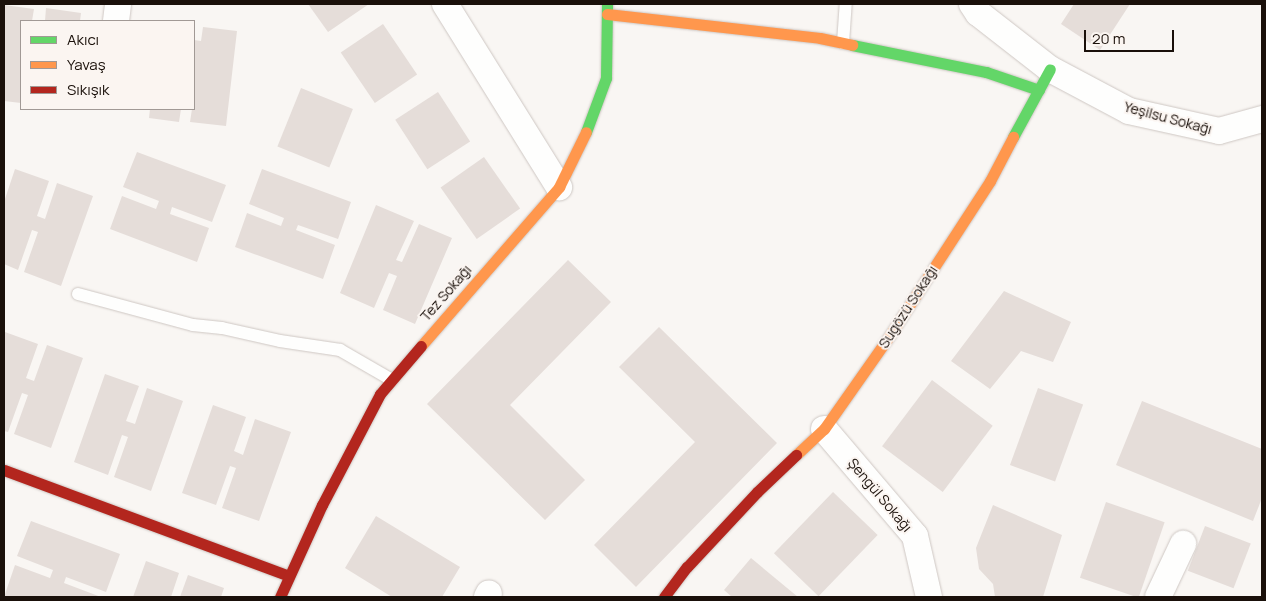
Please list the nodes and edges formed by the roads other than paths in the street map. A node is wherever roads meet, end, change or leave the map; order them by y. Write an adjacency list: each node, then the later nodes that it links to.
1 (118, 4): 6 (street)
2 (445, 4): 10 (street)
3 (846, 4): 7 (lane)
4 (972, 4): 8 (street)
5 (607, 9): 7 (street); 10 (street, Tez Sokağı)
6 (116, 20)
7 (843, 43): 8 (street)
8 (1044, 79): 9 (street, Yeşilsu Sokağı); 13 (street, Sugözü Sokağı)
9 (1262, 119)
10 (559, 187): 12 (street, Tez Sokağı)
11 (78, 294): 12 (lane)
12 (392, 380): 16 (street, Tez Sokağı)
13 (824, 429): 18 (street, Sugözü Sokağı); 19 (street, Şengül Sokağı)
14 (4, 470): 16 (street)
15 (1183, 544): 20 (street)
16 (289, 576): 17 (street, Tez Sokağı)
17 (280, 597)
18 (664, 597)
19 (929, 597)
20 (1158, 597)

